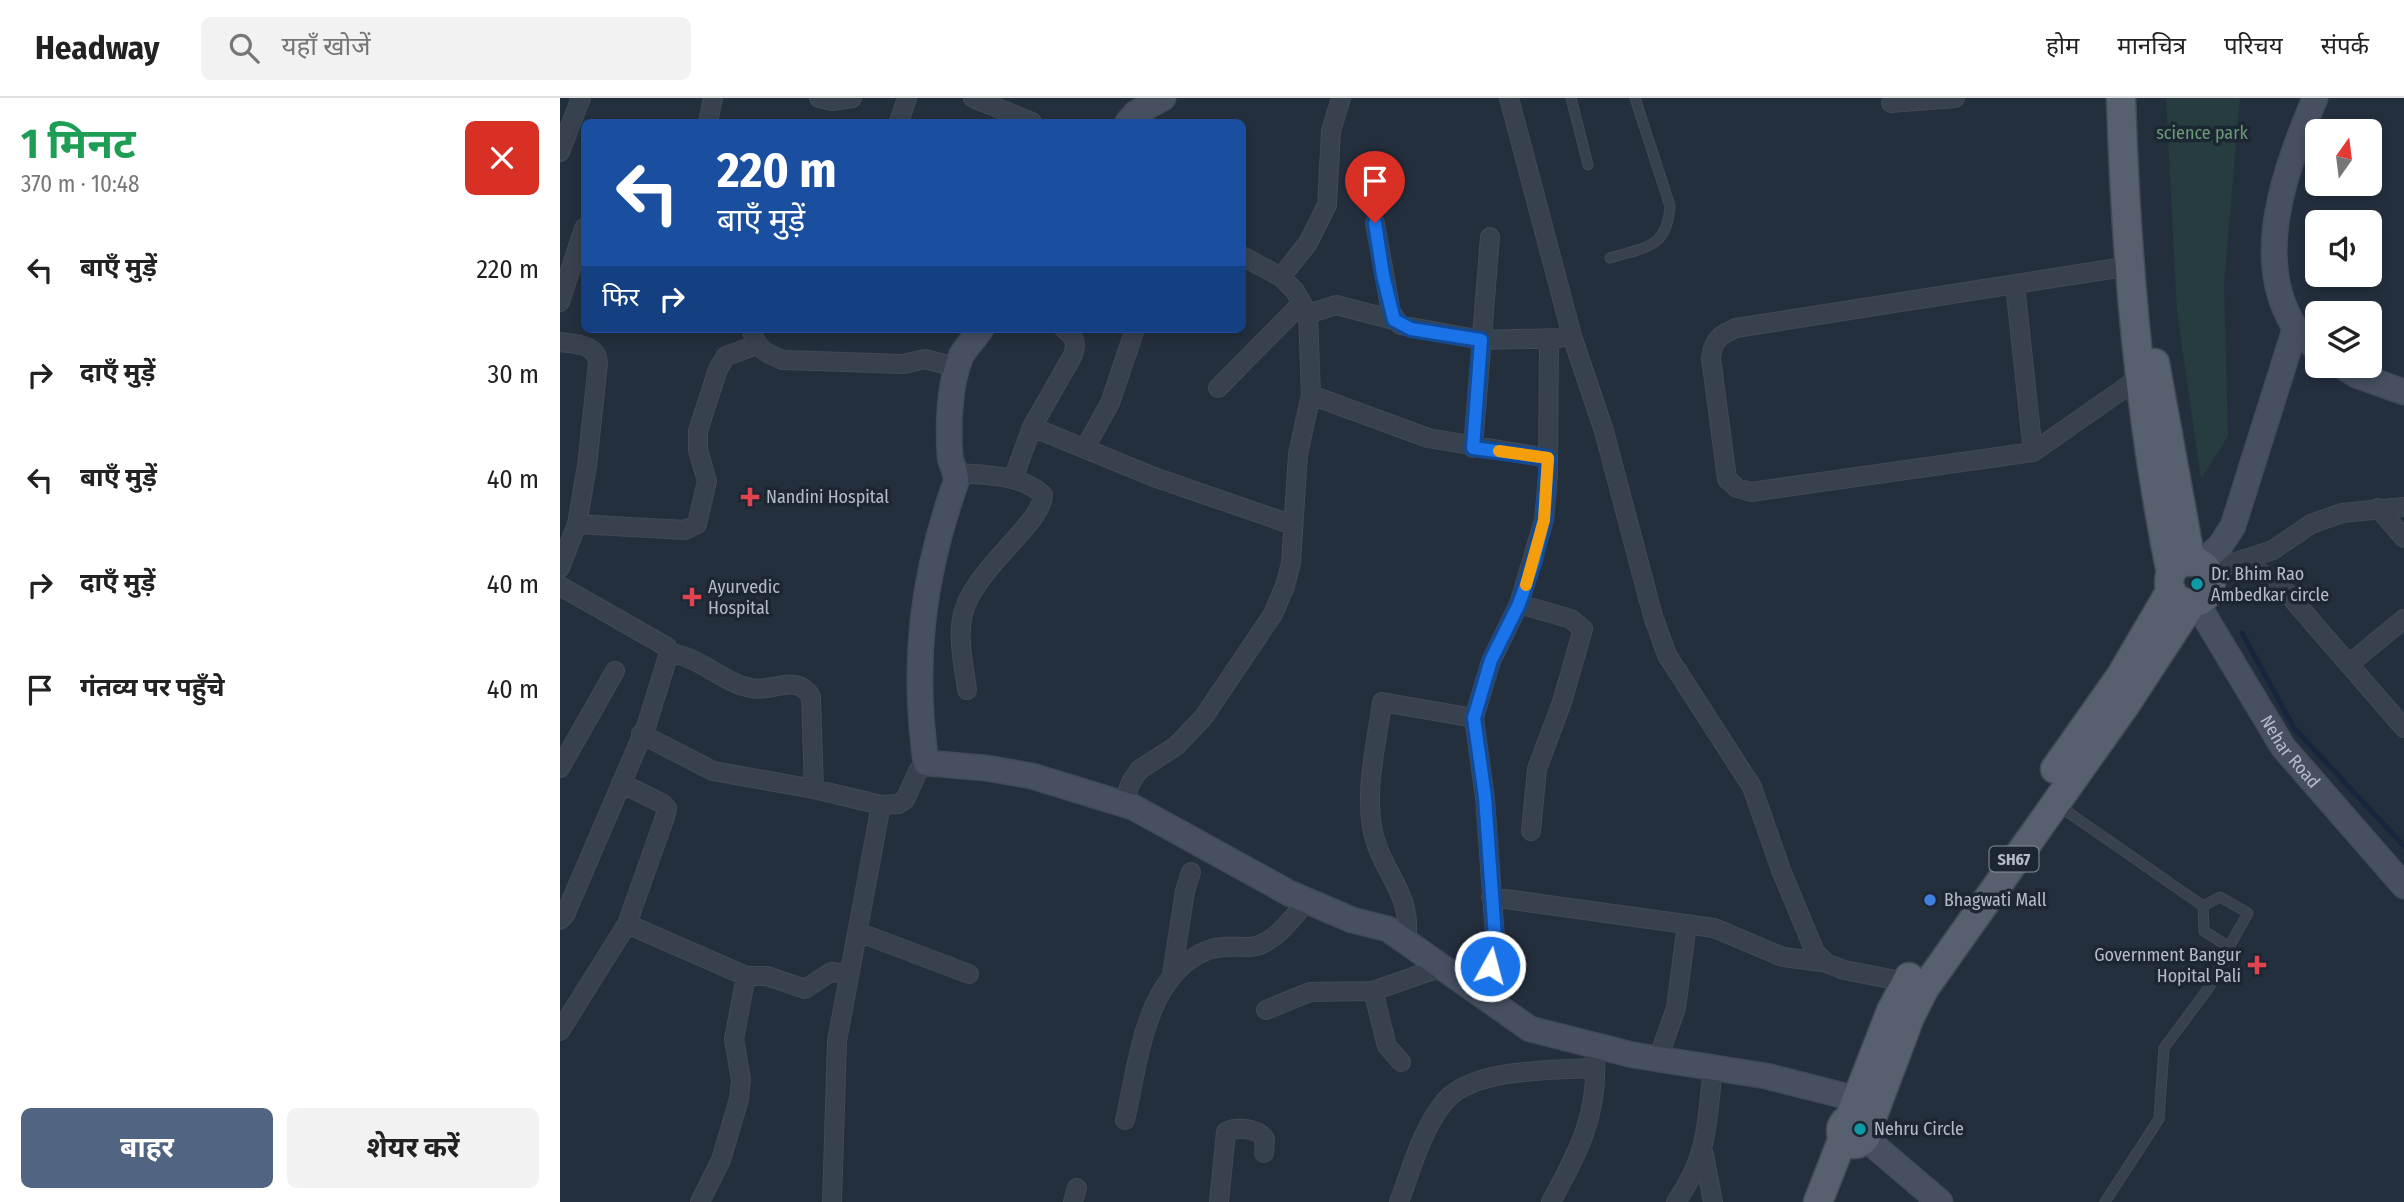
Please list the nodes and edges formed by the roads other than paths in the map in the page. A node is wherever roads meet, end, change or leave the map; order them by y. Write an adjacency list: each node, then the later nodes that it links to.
1 (581, 98): 21 (street)
2 (713, 98): 18 (street)
3 (819, 98): 4 (street)
4 (852, 98)
5 (907, 98): 19 (street)
6 (973, 98): 20 (street)
7 (1163, 98): 17 (street)
8 (1341, 98): 29 (street)
9 (1509, 98): 38 (street)
10 (1571, 98): 22 (lane)
11 (1635, 98): 27 (lane)
12 (1955, 98): 16 (street)
13 (2121, 98): 28 (main road)
14 (2138, 98): 64 (main road)
15 (2315, 98): 34 (street)
16 (1891, 103)
17 (1133, 111)
18 (709, 119)
19 (901, 119)
20 (1025, 119)
21 (560, 152)
22 (1588, 165)
23 (1375, 223): 33 (street)
24 (581, 237): 31 (street)
25 (1490, 237): 41 (street)
26 (1246, 258): 29 (street)
27 (1609, 258)
28 (2130, 266): 30 (street); 45 (main road)
29 (1281, 276): 32 (street)
30 (2015, 285): 53 (street); 53 (street)
31 (560, 302)
32 (1305, 308): 33 (street); 47 (street); 49 (street)
33 (1394, 320): 41 (street)
34 (2295, 329): 40 (street); 64 (street)
35 (978, 333): 44 (street)
36 (1069, 333): 50 (street)
37 (1134, 333): 51 (street)
38 (1572, 336): 42 (street); 94 (street)
39 (754, 337): 44 (street); 59 (street)
40 (2305, 338)
41 (1481, 340): 42 (street); 52 (street)
42 (1549, 340): 54 (street)
43 (560, 342): 59 (street)
44 (959, 368): 55 (street)
45 (2139, 378): 53 (street); 64 (main road)
46 (2367, 378): 48 (street)
47 (1218, 388)
48 (2404, 391)
49 (1311, 395): 52 (street); 60 (street)
50 (1032, 427): 51 (street); 56 (street)
51 (1085, 448): 60 (street)
52 (1473, 448): 54 (street)
53 (2034, 452)
54 (1548, 458): 66 (street)
55 (957, 473): 56 (street); 75 (street)
56 (1013, 479): 71 (street)
57 (2404, 507): 58 (street)
58 (2378, 508): 61 (street); 62 (street)
59 (578, 524): 63 (street)
60 (1293, 525): 80 (street)
61 (2404, 538)
62 (2245, 562): 64 (street); 69 (street)
63 (560, 568)
64 (2190, 581): 79 (main road, SH67); 84 (street, Nehar Road)
65 (560, 586): 68 (street)
66 (1519, 604): 72 (street); 82 (street)
67 (2404, 619): 69 (street)
68 (670, 653): 74 (street); 78 (street)
69 (2348, 664): 73 (street)
70 (615, 671): 76 (street)
71 (967, 690)
72 (1474, 718): 85 (street); 92 (street)
73 (2404, 729)
74 (642, 734): 77 (street); 78 (street)
75 (926, 763): 80 (street); 81 (street)
76 (560, 768)
77 (621, 783): 88 (street); 89 (street)
78 (814, 789): 81 (street)
79 (2046, 798): 87 (lane); 100 (main road, SH67); 110 (main road, SH67)
80 (1123, 804): 86 (street)
81 (881, 805): 91 (street)
82 (1531, 831)
83 (1191, 872): 98 (street)
84 (2404, 886)
85 (1491, 897): 90 (street); 102 (street)
86 (1307, 901): 92 (street); 98 (street)
87 (2203, 906): 93 (lane); 93 (lane)
88 (560, 920)
89 (626, 924): 99 (street); 104 (street)
90 (1686, 924): 94 (street); 106 (street)
91 (858, 932): 96 (street); 97 (street)
92 (1406, 939): 95 (street)
93 (2229, 947): 123 (lane)
94 (1815, 952): 100 (street)
95 (1439, 968): 101 (street); 102 (street)
96 (849, 974): 99 (street); 114 (street)
97 (969, 974)
98 (1172, 975): 109 (street)
99 (746, 976): 113 (street)
100 (1906, 982): 110 (main road, SH67)
101 (1373, 991): 103 (street); 107 (street)
102 (1478, 993): 105 (street)
103 (1266, 1010)
104 (560, 1031)
105 (1595, 1057): 106 (street); 116 (street); 117 (street)
106 (1658, 1059): 108 (street)
107 (1401, 1062)
108 (1713, 1066): 110 (street); 111 (street)
109 (1125, 1120)
110 (1857, 1128): 120 (main road, SH67); 121 (main road, SH67); 122 (street)
111 (1704, 1151): 118 (street); 119 (street)
112 (1264, 1153): 115 (street)
113 (700, 1202)
114 (832, 1202)
115 (1219, 1202)
116 (1399, 1202)
117 (1551, 1202)
118 (1676, 1202)
119 (1713, 1202)
120 (1818, 1202)
121 (1839, 1202)
122 (1940, 1202)
123 (2105, 1202)

